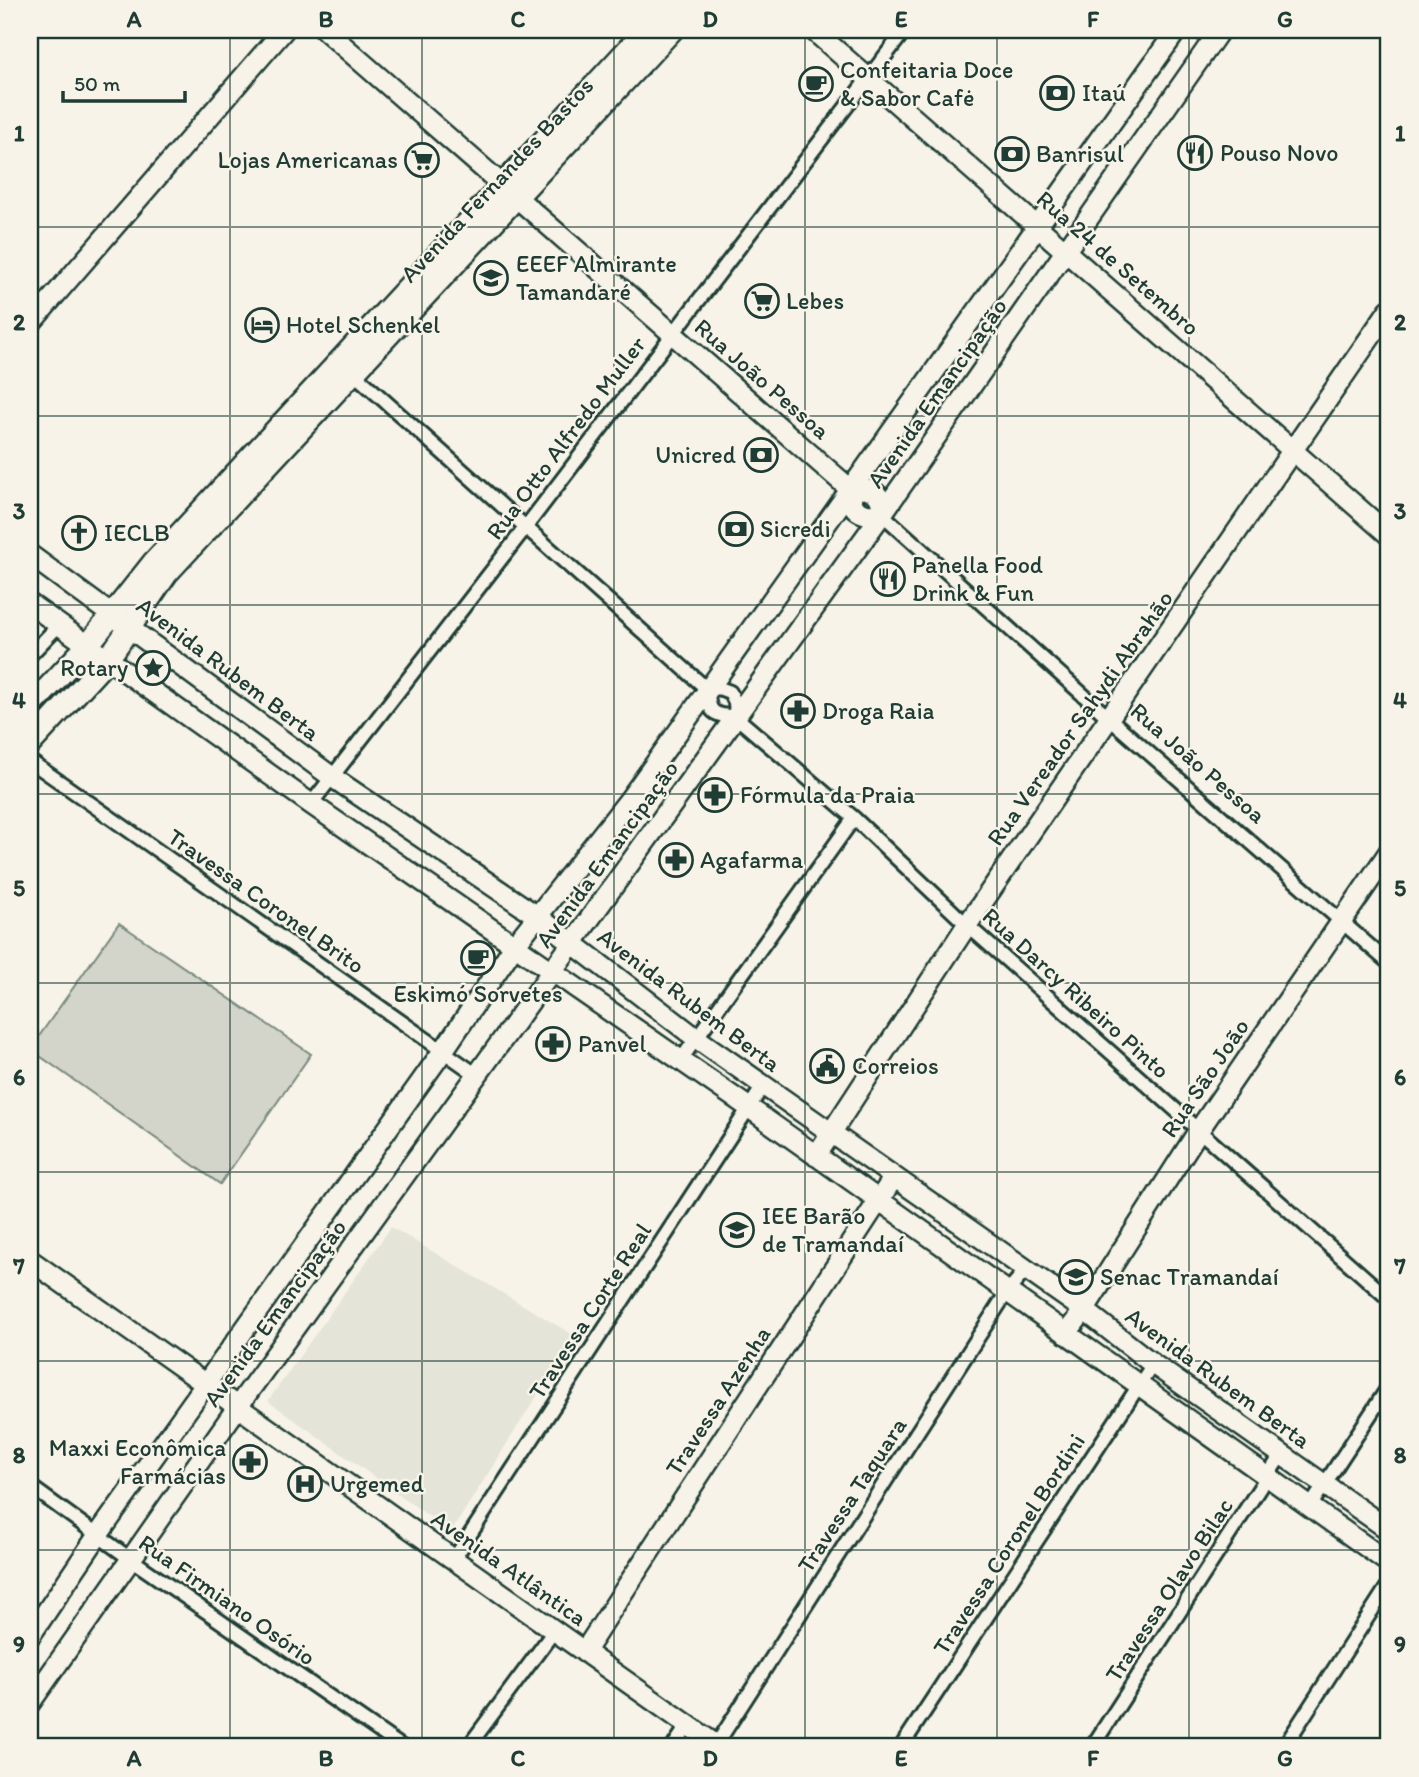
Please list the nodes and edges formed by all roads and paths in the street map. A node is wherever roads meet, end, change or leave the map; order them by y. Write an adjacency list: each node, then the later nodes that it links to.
1 (284, 30): 15 (main road)
2 (325, 30): 11 (main road, Rua João Pessoa)
3 (646, 30): 9 (main road, Avenida Fernandes Bastos)
4 (672, 30): 9 (main road, Avenida Fernandes Bastos)
5 (813, 30): 10 (main road, Rua 24 de Setembro)
6 (905, 30): 10 (street, Rua Otto Alfredo Muller)
7 (1177, 30): 12 (main road, Avenida Emancipação)
8 (1220, 30): 13 (main road, Avenida Emancipação)
9 (626, 65): 11 (main road, Avenida Fernandes Bastos)
10 (867, 79): 12 (main road, Rua 24 de Setembro); 16 (street, Rua Otto Alfredo Muller)
11 (510, 190): 16 (main road, Rua João Pessoa); 17 (main road, Avenida Fernandes Bastos)
12 (1039, 226): 13 (main road, Rua 24 de Setembro); 19 (main road, Avenida Emancipação)
13 (1066, 250): 18 (main road, Rua 24 de Setembro); 20 (main road, Avenida Emancipação)
14 (1389, 310): 18 (main road, Rua Vereador Sahydi Abrahão)
15 (30, 324)
16 (672, 334): 19 (main road, Rua João Pessoa); 21 (street, Rua Otto Alfredo Muller)
17 (346, 367): 21 (street, Rua Darcy Ribeiro Pinto); 25 (main road, Avenida Fernandes Bastos); 27 (main road, Avenida Fernandes Bastos)
18 (1294, 450): 22 (main road, Rua 24 de Setembro); 34 (main road, Rua Vereador Sahydi Abrahão)
19 (850, 489): 20 (main road, Rua João Pessoa); 31 (main road, Avenida Emancipação)
20 (882, 514): 33 (main road, Avenida Emancipação); 34 (street, Rua João Pessoa)
21 (525, 528): 31 (street, Rua Darcy Ribeiro Pinto); 37 (street, Rua Otto Alfredo Muller)
22 (1389, 535)
23 (30, 555): 25 (main road, Avenida Rubem Berta)
24 (30, 604): 26 (main road, Avenida Rubem Berta)
25 (113, 614): 27 (main road, Avenida Rubem Berta); 28 (main road, Avenida Fernandes Bastos)
26 (59, 625): 28 (main road, Avenida Rubem Berta); 29 (street)
27 (131, 628): 30 (main road, Avenida Fernandes Bastos); 37 (main road, Avenida Rubem Berta)
28 (88, 645): 30 (main road, Avenida Rubem Berta); 32 (main road, Avenida Fernandes Bastos)
29 (30, 655)
30 (108, 659): 35 (main road, Avenida Fernandes Bastos); 38 (main road, Avenida Rubem Berta)
31 (708, 690): 33 (street, Rua Darcy Ribeiro Pinto); 33 (street, Rua Darcy Ribeiro Pinto); 41 (main road, Avenida Emancipação)
32 (30, 707)
33 (736, 717): 39 (street, Rua Darcy Ribeiro Pinto); 44 (main road, Avenida Emancipação)
34 (1111, 719): 42 (street, Rua João Pessoa); 43 (main road, Rua Vereador Sahydi Abrahão)
35 (30, 744)
36 (30, 761): 49 (street, Travessa Coronel Brito)
37 (332, 777): 38 (street, Rua Otto Alfredo Muller); 41 (main road, Avenida Rubem Berta)
38 (311, 804): 45 (main road, Avenida Rubem Berta)
39 (854, 818): 43 (street, Rua Darcy Ribeiro Pinto); 48 (street)
40 (1389, 852): 42 (main road, Rua São João)
41 (537, 916): 44 (main road, Avenida Rubem Berta); 45 (main road, Avenida Emancipação)
42 (1341, 920): 46 (street, Rua João Pessoa); 54 (main road, Rua São João)
43 (967, 925): 54 (street, Rua Darcy Ribeiro Pinto); 55 (main road, Rua Vereador Sahydi Abrahão)
44 (573, 943): 47 (main road, Avenida Emancipação); 48 (main road, Avenida Rubem Berta)
45 (514, 946): 47 (main road, Avenida Rubem Berta); 49 (main road, Avenida Emancipação)
46 (1389, 963)
47 (552, 972): 50 (main road, Avenida Rubem Berta); 51 (main road, Avenida Emancipação)
48 (696, 1038): 50 (street); 52 (main road, Avenida Rubem Berta)
49 (443, 1051): 51 (street, Travessa Coronel Brito); 66 (main road, Avenida Emancipação)
50 (680, 1061): 53 (main road, Avenida Rubem Berta)
51 (477, 1075): 69 (main road, Avenida Emancipação)
52 (763, 1086): 53 (street, Travessa Corte Real); 55 (main road, Avenida Rubem Berta)
53 (748, 1107): 56 (main road, Avenida Rubem Berta); 78 (street, Travessa Corte Real)
54 (1199, 1130): 62 (street, Rua Darcy Ribeiro Pinto); 63 (main road, Rua São João)
55 (831, 1133): 56 (main road, Rua Vereador Sahydi Abrahão); 57 (main road, Avenida Rubem Berta)
56 (816, 1156): 58 (main road, Avenida Rubem Berta)
57 (894, 1177): 58 (main road, Travessa Azenha); 60 (main road, Avenida Rubem Berta)
58 (878, 1201): 61 (main road, Avenida Rubem Berta); 83 (main road, Travessa Azenha)
59 (30, 1260): 66 (main road, Avenida Atlântica)
60 (1026, 1270): 61 (street, Travessa Taquara); 63 (main road, Avenida Rubem Berta)
61 (1007, 1292): 64 (main road, Avenida Rubem Berta); 86 (street, Travessa Taquara)
62 (1389, 1299)
63 (1084, 1310): 64 (main road, Rua São João); 65 (main road, Avenida Rubem Berta)
64 (1066, 1334): 67 (main road, Avenida Rubem Berta)
65 (1153, 1364): 67 (street, Travessa Coronel Bordini); 70 (main road, Avenida Rubem Berta)
66 (204, 1384): 69 (main road, Avenida Atlântica); 76 (main road, Avenida Emancipação)
67 (1139, 1384): 71 (main road, Avenida Rubem Berta); 90 (street, Travessa Coronel Bordini)
68 (1389, 1386): 72 (street)
69 (237, 1406): 77 (main road, Avenida Emancipação); 78 (main road, Avenida Atlântica)
70 (1281, 1455): 71 (street, Travessa Olavo Bilac); 72 (main road, Avenida Rubem Berta)
71 (1267, 1477): 74 (main road, Avenida Rubem Berta); 91 (street, Travessa Olavo Bilac)
72 (1324, 1484): 74 (street); 75 (main road, Avenida Rubem Berta)
73 (30, 1486): 76 (street, Rua Firmiano Osório)
74 (1309, 1508): 79 (main road, Avenida Rubem Berta)
75 (1389, 1530)
76 (97, 1535): 77 (street, Rua Firmiano Osório); 82 (main road, Avenida Emancipação)
77 (130, 1558): 84 (main road, Avenida Emancipação); 87 (street, Rua Firmiano Osório)
78 (454, 1559): 81 (main road, Avenida Atlântica)
79 (1389, 1563)
80 (1389, 1584): 92 (street)
81 (554, 1631): 83 (main road, Avenida Atlântica); 88 (street)
82 (30, 1636)
83 (584, 1652): 85 (main road, Avenida Atlântica)
84 (30, 1703)
85 (687, 1726): 86 (main road, Avenida Atlântica); 89 (street)
86 (717, 1746)
87 (402, 1747)
88 (468, 1747)
89 (673, 1747)
90 (901, 1747)
91 (1092, 1747)
92 (1284, 1747)

